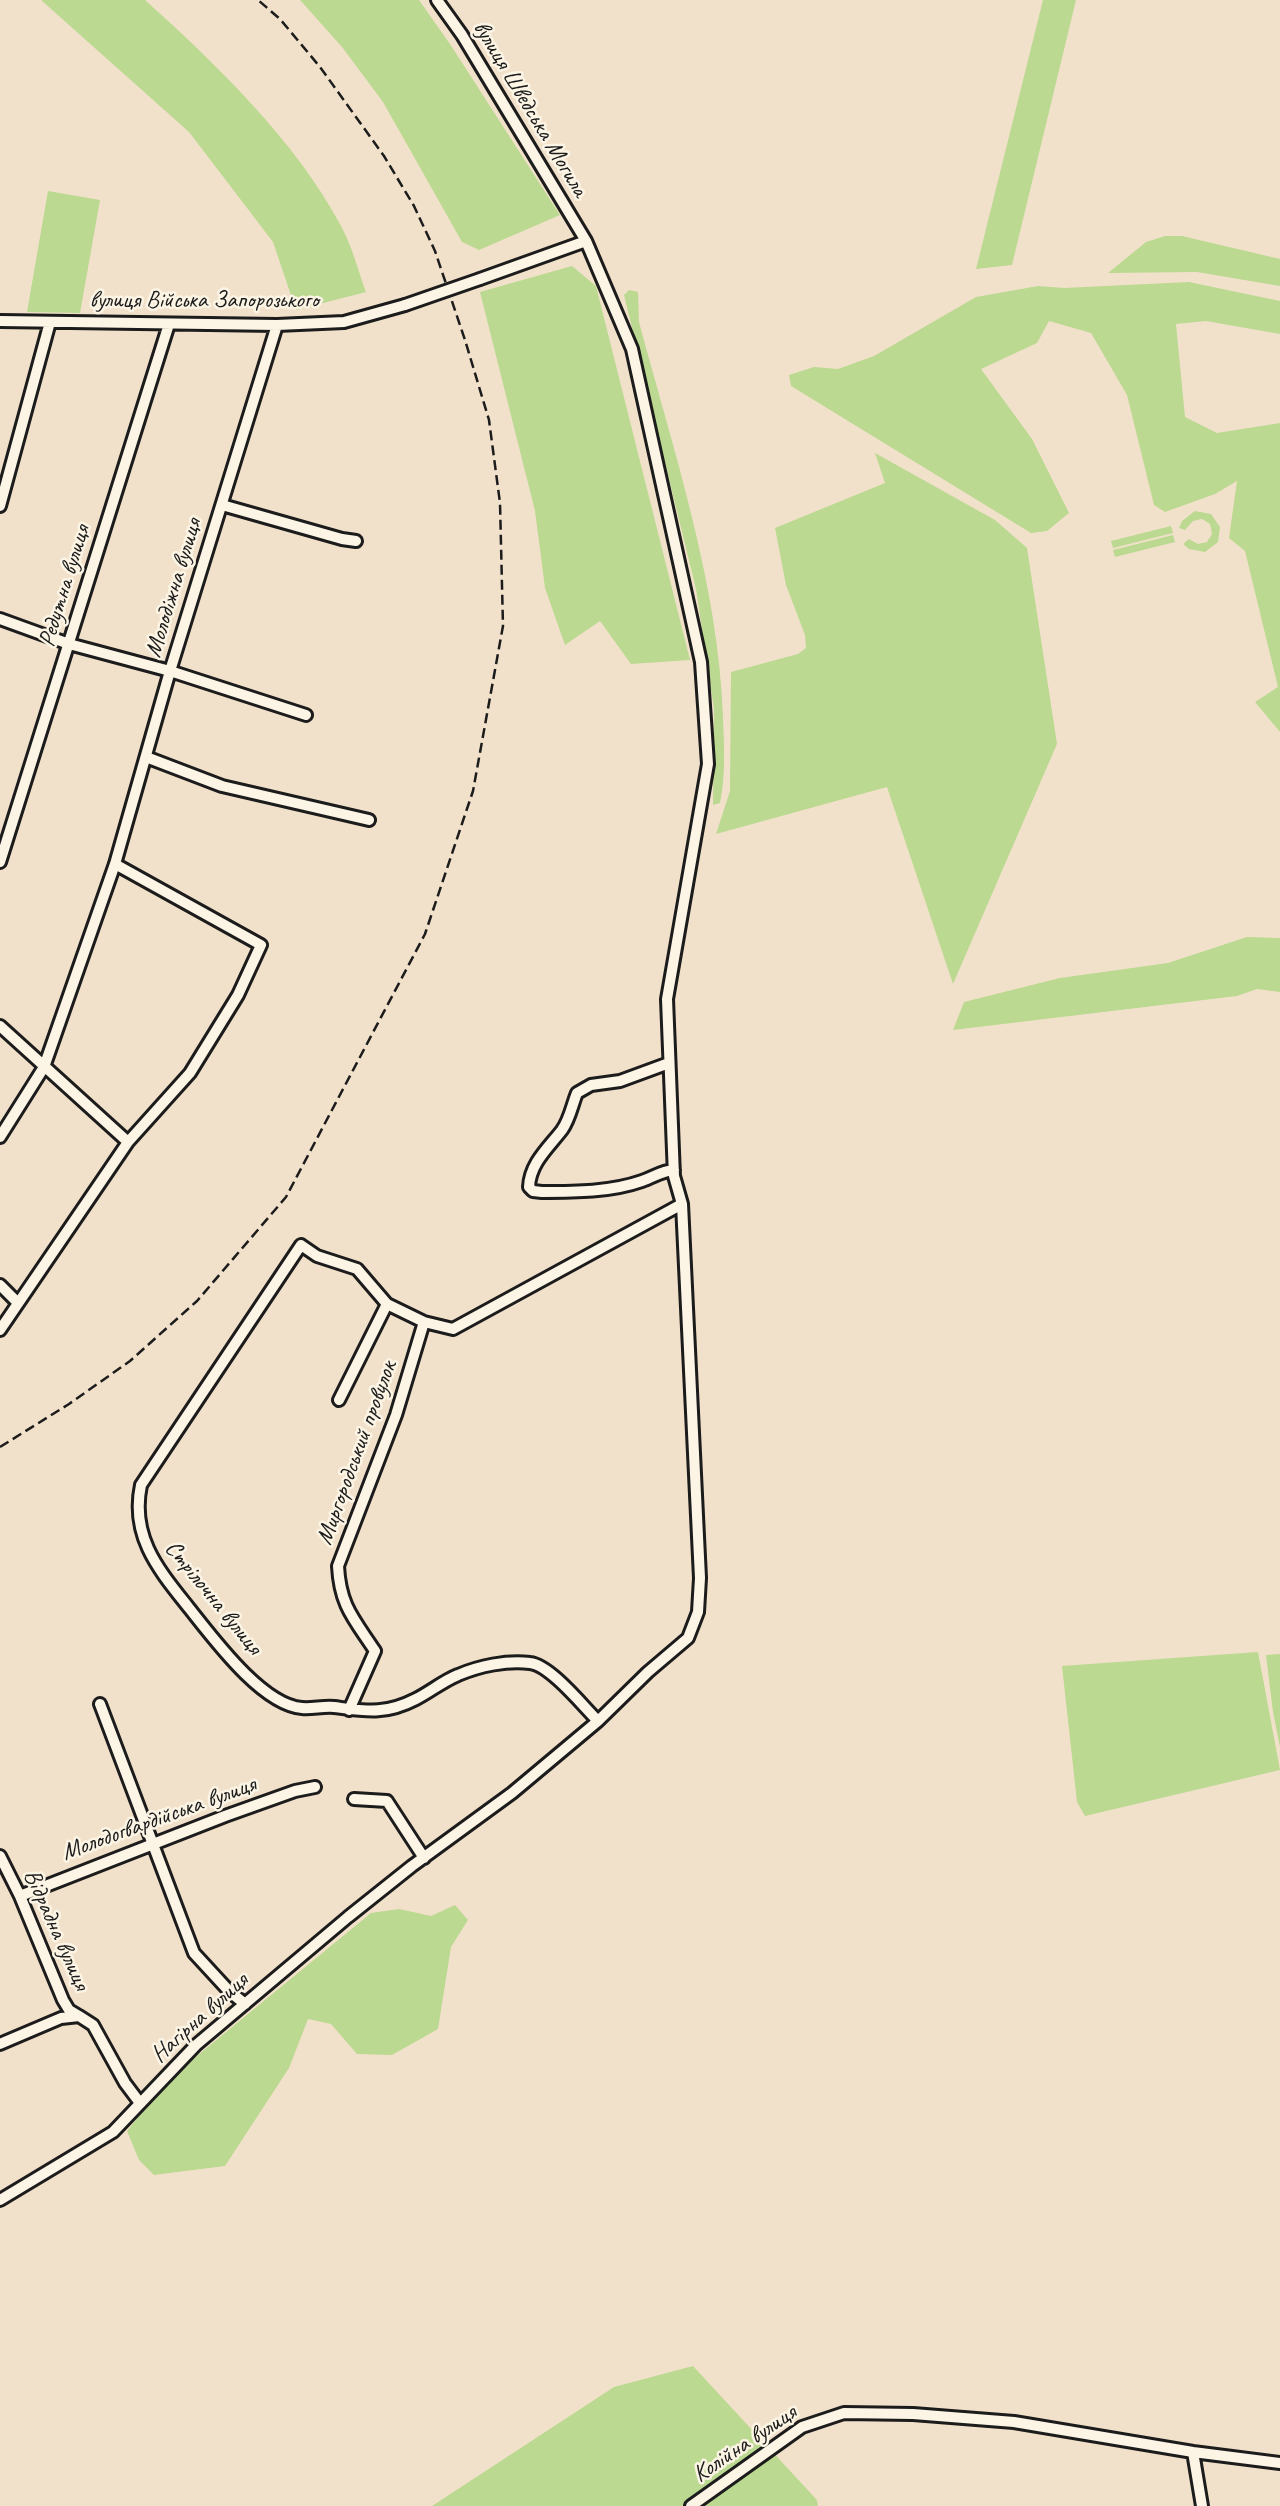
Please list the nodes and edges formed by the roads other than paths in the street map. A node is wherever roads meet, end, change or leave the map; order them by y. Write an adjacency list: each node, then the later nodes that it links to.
1 (437, 0): 2 (street, вулиця Шведська Могила)
2 (586, 241): 6 (street, вулиця Війська Запорозького, bridge); 20 (street, вулиця Шведська Могила)
3 (0, 321): 4 (street, вулиця Війська Запорозького)
4 (50, 322): 5 (street, вулиця Війська Запорозького); 7 (street)
5 (169, 324): 6 (street, вулиця Війська Запорозького); 12 (street, Редутна вулиця)
6 (277, 325): 8 (street, Молодіжна вулиця)
7 (3, 487): 9 (street)
8 (222, 505): 10 (street); 13 (street, Молодіжна вулиця)
9 (0, 506)
10 (356, 541)
11 (0, 619): 12 (street)
12 (69, 643): 13 (street); 17 (street, Редутна вулиця)
13 (170, 671): 14 (street); 15 (street, Молодіжна вулиця)
14 (306, 715)
15 (146, 757): 16 (street); 18 (street, Молодіжна вулиця)
16 (369, 820)
17 (0, 862)
18 (115, 864): 21 (street, Молодіжна вулиця); 23 (street)
19 (0, 1026): 21 (street)
20 (669, 1063): 24 (street, вулиця Шведська Могила); 24 (street)
21 (44, 1067): 22 (street, Молодіжна вулиця); 23 (street)
22 (0, 1137)
23 (128, 1142): 27 (street)
24 (674, 1170): 25 (street, вулиця Шведська Могила)
25 (682, 1204): 29 (street); 32 (street, вулиця Шведська Могила)
26 (0, 1285): 27 (street)
27 (18, 1303): 30 (street)
28 (387, 1304): 29 (street); 31 (street, Миргородський провулок); 34 (street, Стрілочна вулиця)
29 (425, 1322): 34 (street, Миргородський провулок)
30 (0, 1330)
31 (339, 1400)
32 (688, 1638): 35 (street, Нагірна вулиця)
33 (100, 1704): 38 (street)
34 (349, 1710): 35 (street, Стрілочна вулиця)
35 (598, 1721): 40 (street, Нагірна вулиця)
36 (315, 1787): 38 (street, Молодогвардійська вулиця)
37 (354, 1799): 40 (street)
38 (152, 1843): 41 (street, Молодогвардійська вулиця); 42 (street)
39 (0, 1856): 41 (street, Відрадна вулиця)
40 (424, 1858): 42 (street, Нагірна вулиця)
41 (20, 1896): 43 (street, Відрадна вулиця)
42 (245, 2004): 45 (street, Нагірна вулиця)
43 (79, 2016): 44 (street); 45 (street, Відрадна вулиця)
44 (0, 2043)
45 (140, 2102): 46 (street, Нагірна вулиця)
46 (0, 2200)
47 (1193, 2452): 48 (street, Колійна вулиця); 49 (street, Колійна вулиця); 50 (street)
48 (1280, 2463)
49 (691, 2506)
50 (1202, 2506)

